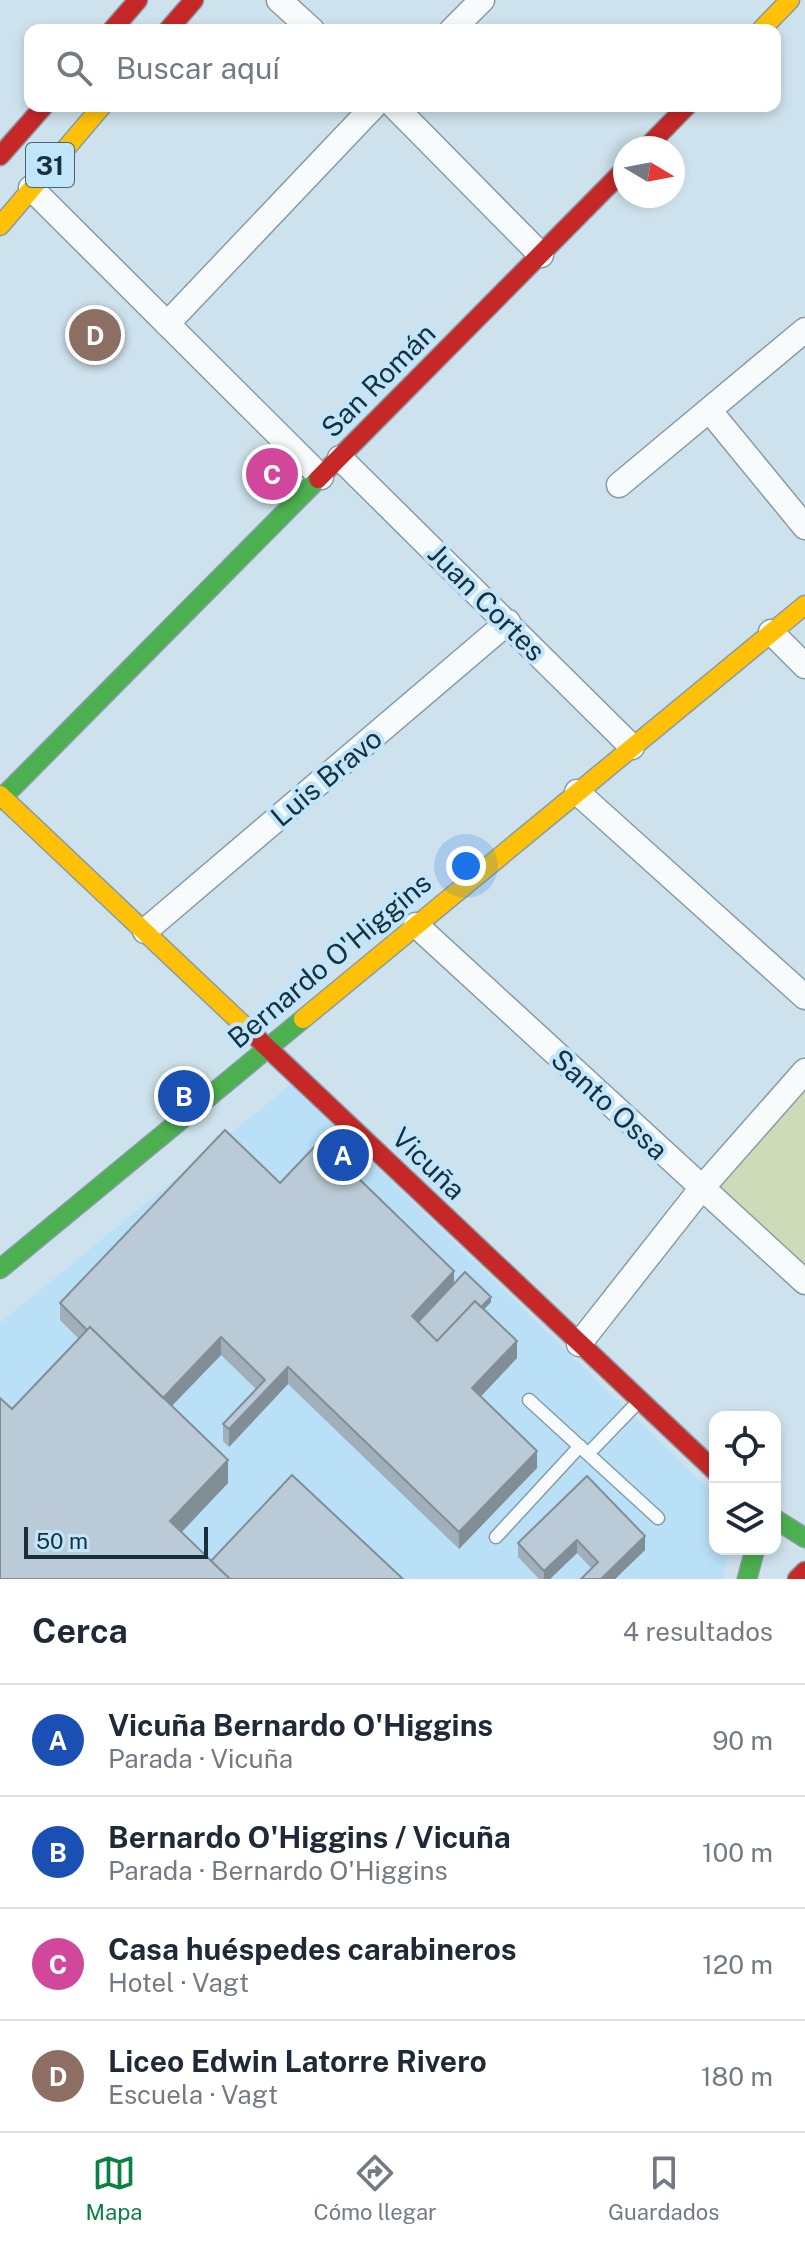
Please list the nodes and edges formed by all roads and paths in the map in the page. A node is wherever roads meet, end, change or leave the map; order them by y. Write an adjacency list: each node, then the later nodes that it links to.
1 (138, 0): 6 (main road)
2 (194, 0): 7 (main road)
3 (279, 0): 8 (street)
4 (482, 0): 9 (street)
5 (790, 0): 10 (main road)
6 (117, 24)
7 (173, 24)
8 (305, 24)
9 (458, 24)
10 (767, 24)
11 (39, 112): 17 (main road, 31)
12 (97, 112): 19 (main road, 31)
13 (368, 112): 22 (street)
14 (400, 112): 21 (street)
15 (681, 112): 16 (main road)
16 (658, 136)
17 (0, 156)
18 (613, 181): 21 (main road, San Román)
19 (31, 188): 20 (main road, 31); 22 (street)
20 (0, 226)
21 (541, 255): 25 (main road, San Román)
22 (167, 324): 26 (street)
23 (805, 330): 24 (street)
24 (709, 410): 27 (street); 28 (street)
25 (340, 458): 26 (main road, San Román); 30 (street, Juan Cortes)
26 (321, 477): 35 (main road, San Román)
27 (619, 485)
28 (805, 527)
29 (805, 605): 31 (main road, Bernardo O'Higgins)
30 (508, 622): 33 (street, Juan Cortes); 37 (street, Luis Bravo)
31 (771, 632): 32 (street); 33 (main road, Bernardo O'Higgins)
32 (805, 666)
33 (632, 747): 34 (main road, Bernardo O'Higgins)
34 (577, 792): 36 (main road, Bernardo O'Higgins); 38 (street)
35 (1, 798): 37 (main road, Vicuña)
36 (416, 925): 39 (main road, Bernardo O'Higgins); 41 (street, Santo Ossa)
37 (145, 931): 39 (main road, Vicuña)
38 (805, 997)
39 (267, 1048): 42 (main road, Bernardo O'Higgins); 44 (main road, Vicuña)
40 (805, 1071): 41 (street)
41 (701, 1189): 43 (street, Santo Ossa); 44 (street)
42 (0, 1269)
43 (805, 1282)
44 (579, 1344): 46 (main road, Vicuña)
45 (529, 1400): 47 (lane)
46 (640, 1400): 47 (lane); 48 (main road, Vicuña)
47 (584, 1450): 49 (lane); 51 (lane)
48 (709, 1465)
49 (658, 1518)
50 (781, 1523): 52 (main road)
51 (496, 1537)
52 (805, 1538)
53 (753, 1555): 55 (main road)
54 (805, 1571): 56 (main road)
55 (747, 1579)
56 (797, 1579)

